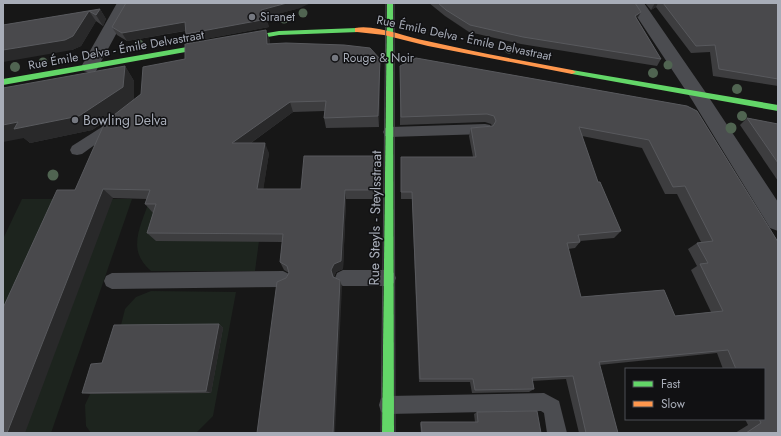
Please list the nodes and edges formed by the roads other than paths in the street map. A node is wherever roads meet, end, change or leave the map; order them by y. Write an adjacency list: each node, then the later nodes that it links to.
1 (125, 3): 6 (street)
2 (390, 3): 4 (street, Rue Steyls - Steylsstraat)
3 (636, 3): 9 (street)
4 (390, 35): 5 (street, Rue Émile Delva - Émile Delvastraat); 9 (street, Rue Émile Delva - Émile Delvastraat); 13 (street, Rue Steyls - Steylsstraat)
5 (143, 57): 6 (street, Rue Émile Delva - Émile Delvastraat); 7 (lane)
6 (90, 67): 8 (street, Rue Émile Delva - Émile Delvastraat)
7 (143, 72)
8 (3, 82)
9 (698, 94): 10 (street, Rue Émile Delva - Émile Delvastraat); 15 (street)
10 (778, 108)
11 (127, 116): 14 (lane)
12 (485, 129): 13 (lane)
13 (390, 132): 17 (street, Rue Steyls - Steylsstraat)
14 (77, 150)
15 (778, 221)
16 (342, 278): 17 (lane)
17 (388, 278): 20 (street, Rue Steyls - Steylsstraat)
18 (283, 279): 19 (lane)
19 (112, 280)
20 (388, 405): 21 (street, Rue Steyls - Steylsstraat); 22 (lane)
21 (388, 433)
22 (556, 433)

